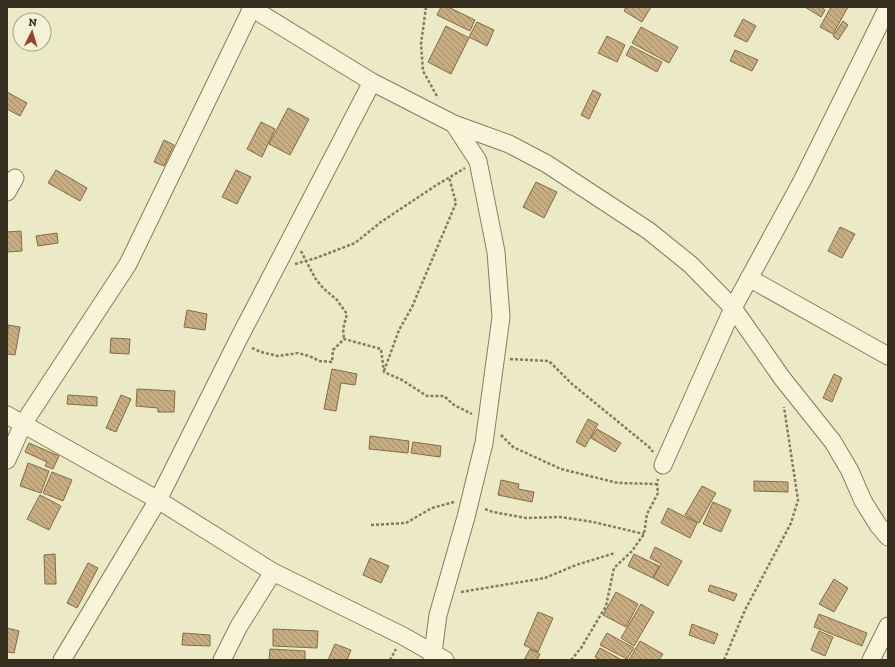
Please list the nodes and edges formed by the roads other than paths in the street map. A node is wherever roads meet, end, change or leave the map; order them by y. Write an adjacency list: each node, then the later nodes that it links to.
1 (888, 7): 5 (street)
2 (251, 8): 3 (street); 9 (street)
3 (372, 82): 4 (street); 12 (street)
4 (454, 124): 6 (street); 16 (street)
5 (749, 278): 6 (street); 7 (street)
6 (733, 308): 11 (street); 13 (street)
7 (888, 356)
8 (7, 414): 9 (street)
9 (23, 424): 10 (street); 12 (street)
10 (7, 460)
11 (662, 465)
12 (158, 500): 14 (street); 17 (street)
13 (888, 537)
14 (273, 572): 16 (street); 18 (street)
15 (888, 626): 19 (street)
16 (437, 658)
17 (62, 660)
18 (222, 660)
19 (871, 660)

